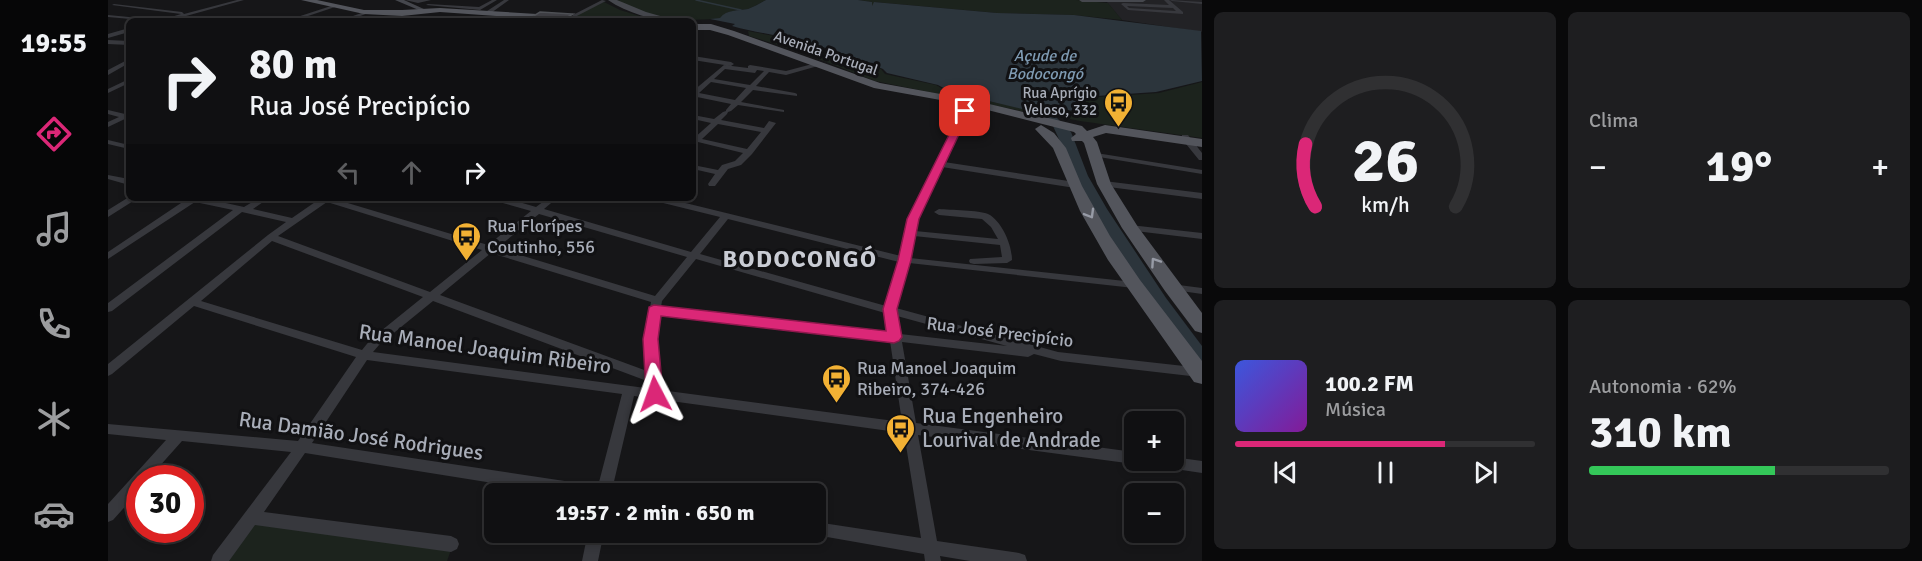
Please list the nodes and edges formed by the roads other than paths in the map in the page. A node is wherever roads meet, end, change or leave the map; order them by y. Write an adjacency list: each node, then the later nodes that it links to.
1 (134, 0): 14 (street)
2 (242, 0): 20 (street)
3 (305, 0): 15 (main road)
4 (403, 0): 16 (street); 16 (street)
5 (603, 0): 31 (street); 32 (street)
6 (611, 0): 33 (street)
7 (1082, 0): 8 (street)
8 (1143, 0)
9 (1166, 0): 17 (street)
10 (1172, 0): 13 (street)
11 (492, 1): 12 (street); 16 (street)
12 (504, 2): 21 (street)
13 (1202, 3)
14 (111, 6): 20 (street)
15 (333, 7): 19 (main road); 28 (street)
16 (424, 8): 18 (main road); 19 (main road); 24 (main road)
17 (1176, 8): 17 (street)
18 (454, 11): 21 (main road); 24 (main road)
19 (367, 12): 29 (street)
20 (189, 14): 23 (street)
21 (486, 14): 31 (main road)
22 (108, 16): 25 (street)
23 (180, 16): 26 (street); 27 (street)
24 (445, 16): 30 (main road)
25 (126, 18)
26 (172, 18)
27 (189, 18)
28 (298, 18)
29 (350, 18)
30 (486, 18)
31 (569, 18)
32 (646, 18)
33 (659, 18)
34 (696, 26): 39 (main road, Avenida Portugal)
35 (108, 29): 36 (street)
36 (126, 31)
37 (126, 31): 38 (street)
38 (108, 36)
39 (743, 37): 47 (main road, Avenida Portugal); 72 (main road, Avenida Portugal)
40 (108, 42): 41 (street)
41 (119, 42): 42 (street); 43 (street)
42 (126, 43)
43 (108, 47)
44 (696, 58): 45 (street)
45 (720, 62): 48 (street); 55 (street)
46 (126, 64): 50 (street)
47 (816, 65): 48 (street); 72 (main road, Avenida Portugal)
48 (768, 70): 56 (street)
49 (755, 71): 52 (street)
50 (108, 73)
51 (108, 80): 53 (street)
52 (708, 80): 56 (street); 58 (street)
53 (126, 81)
54 (126, 82): 59 (street)
55 (696, 82)
56 (750, 87): 62 (street); 63 (street)
57 (802, 88): 62 (street)
58 (696, 89)
59 (110, 90): 60 (street)
60 (126, 90)
61 (696, 94): 63 (street)
62 (795, 95): 64 (street)
63 (736, 102): 64 (street); 70 (street)
64 (782, 111): 73 (street)
65 (965, 111): 86 (street)
66 (108, 112): 67 (street)
67 (126, 116)
68 (126, 117): 71 (street)
69 (696, 118): 70 (street)
70 (716, 122): 73 (street); 76 (street)
71 (108, 125)
72 (1045, 125): 75 (main road, Avenida Portugal); 75 (main road, Avenida Portugal); 94 (main road)
73 (766, 131): 83 (street)
74 (696, 132): 76 (street)
75 (1082, 132): 77 (main road, Avenida Portugal); 84 (main road)
76 (705, 133): 78 (street)
77 (1186, 139): 79 (main road, Avenida Portugal); 85 (street)
78 (696, 141)
79 (1202, 141)
80 (108, 142): 82 (street)
81 (696, 142): 83 (street)
82 (126, 146)
83 (749, 152): 89 (street)
84 (1093, 154): 88 (street); 93 (main road)
85 (1202, 158)
86 (939, 164): 94 (street); 112 (street)
87 (696, 168): 89 (street)
88 (1202, 172)
89 (720, 173): 92 (street)
90 (109, 178): 91 (street)
91 (126, 181)
92 (712, 184)
93 (1104, 184): 95 (street); 111 (main road)
94 (1075, 185): 121 (main road, one-way to 121)
95 (1202, 196)
96 (129, 201): 108 (street)
97 (189, 201): 118 (street)
98 (207, 201): 105 (street)
99 (259, 201): 105 (street)
100 (323, 201): 110 (street)
101 (333, 201): 116 (street, Rua José Precipício)
102 (506, 201): 106 (street)
103 (549, 201): 106 (street)
104 (665, 201): 109 (street)
105 (244, 209): 110 (street); 127 (street)
106 (538, 210): 116 (street); 117 (street)
107 (939, 212): 115 (street)
108 (108, 214)
109 (725, 217): 117 (street); 119 (street)
110 (292, 221): 114 (street)
111 (1130, 228): 113 (street); 122 (main road, one-way to 111)
112 (910, 232): 115 (street); 119 (street)
113 (1202, 236)
114 (272, 237): 124 (street); 125 (street)
115 (1004, 242): 120 (street)
116 (491, 249): 124 (street); 126 (street, Rua José Precipício)
117 (694, 255): 126 (street); 128 (street)
118 (108, 256)
119 (905, 260): 121 (street); 128 (street)
120 (974, 261)
121 (1134, 285): 134 (main road)
122 (1171, 287): 123 (street); 129 (main road)
123 (1202, 291)
124 (431, 296): 131 (street); 135 (street)
125 (193, 302): 131 (street, Rua Manoel Joaquim Ribeiro); 133 (street)
126 (656, 305): 130 (street, Rua José Precipício); 135 (street)
127 (108, 308)
128 (890, 309): 130 (street); 132 (street)
129 (1202, 326)
130 (894, 337): 132 (street, Rua José Precipício); 138 (street)
131 (364, 355): 136 (street, Rua Manoel Joaquim Ribeiro); 141 (street)
132 (1061, 357): 134 (street, Rua José Precipício)
133 (108, 371)
134 (1200, 374)
135 (653, 378): 137 (street)
136 (629, 390): 137 (street, Rua Manoel Joaquim Ribeiro); 147 (street)
137 (655, 394): 138 (street, Rua Manoel Joaquim Ribeiro)
138 (912, 428): 142 (street, Rua Manoel Joaquim Ribeiro); 154 (street)
139 (108, 429): 140 (street, Rua Damião José Rodrigues)
140 (178, 436): 141 (street, Rua Damião José Rodrigues); 144 (street)
141 (303, 447): 146 (street, Rua Damião José Rodrigues); 150 (street)
142 (1124, 457)
143 (1184, 464): 145 (street)
144 (152, 465)
145 (1202, 467)
146 (539, 483)
147 (607, 483)
148 (126, 495): 149 (street)
149 (108, 515)
150 (251, 517): 152 (street); 155 (street)
151 (826, 531): 154 (street)
152 (451, 543)
153 (594, 543): 156 (street)
154 (932, 554): 157 (street)
155 (219, 561)
156 (590, 561)
157 (1019, 561)

